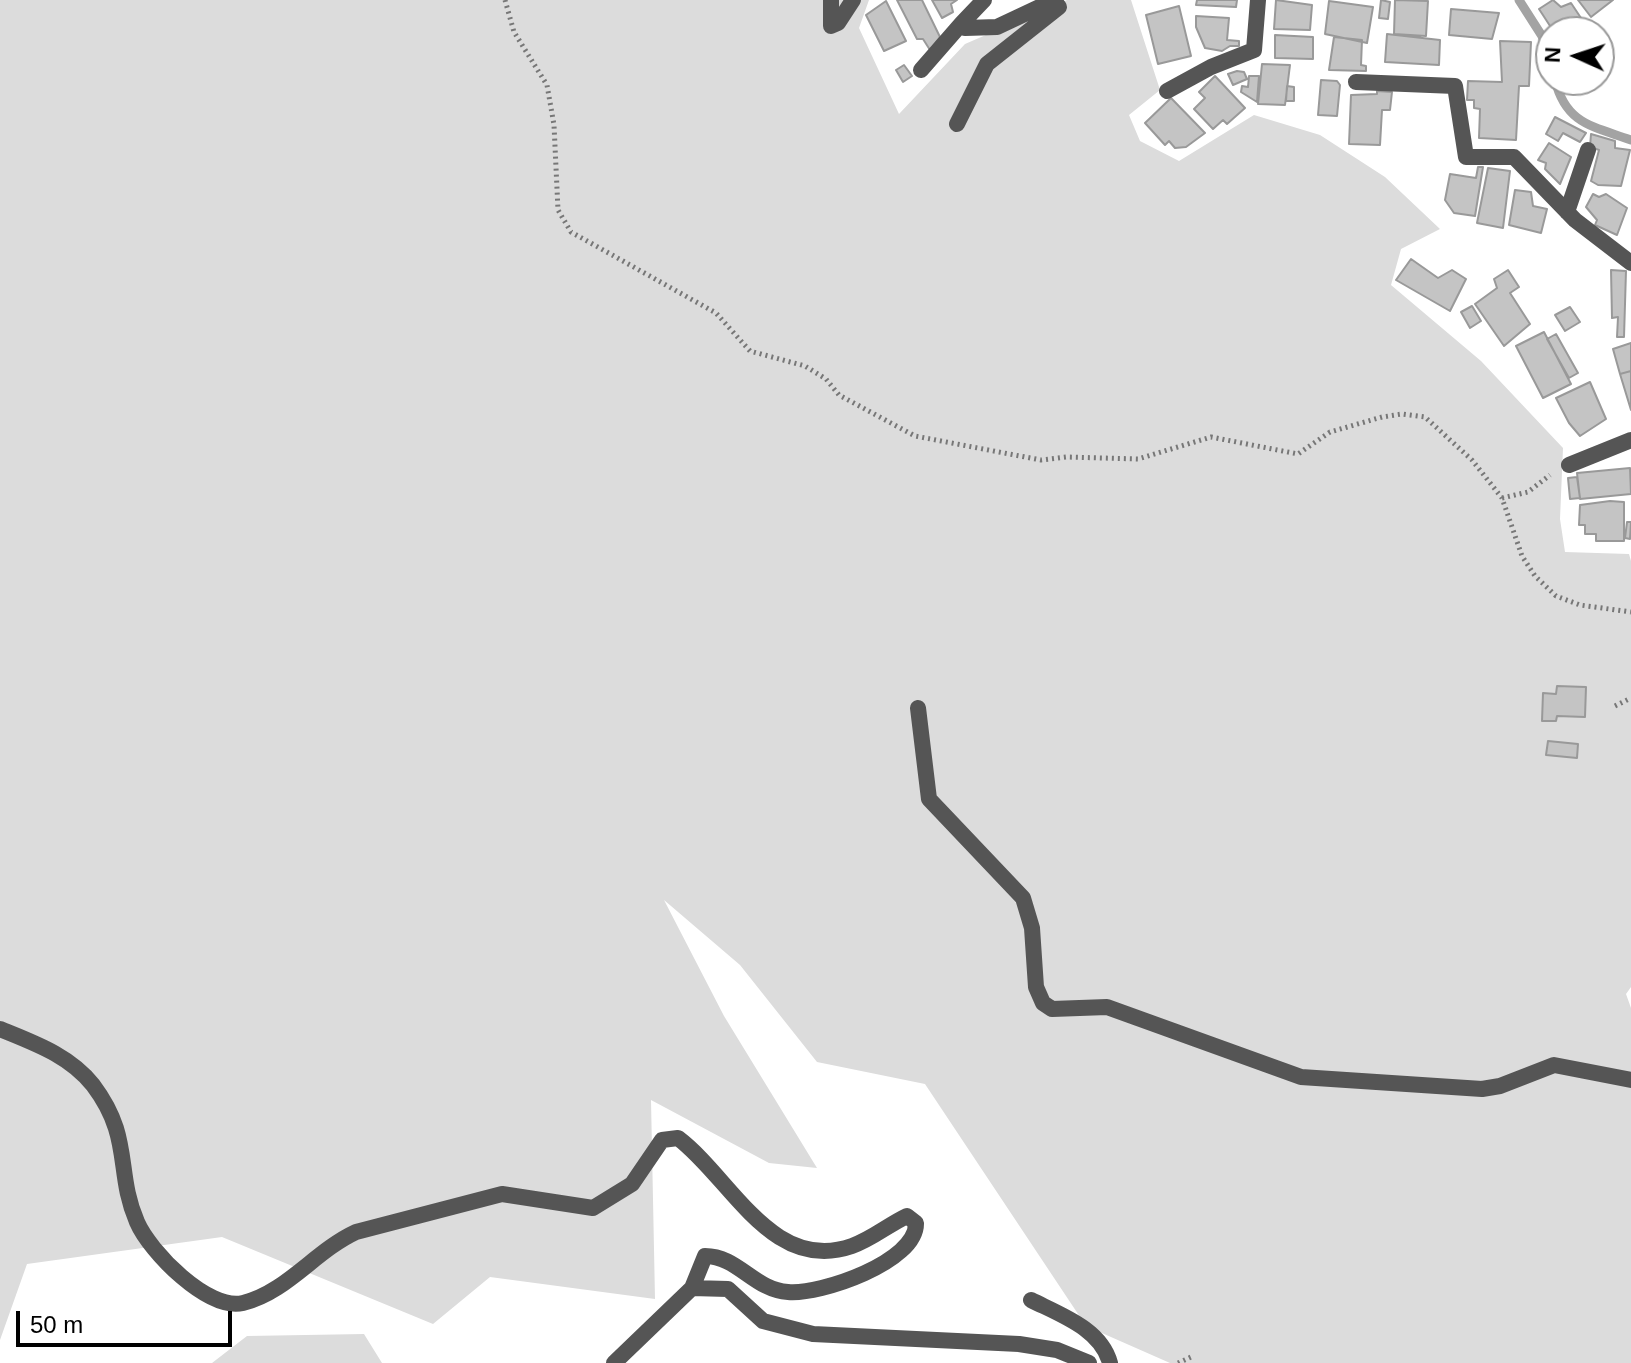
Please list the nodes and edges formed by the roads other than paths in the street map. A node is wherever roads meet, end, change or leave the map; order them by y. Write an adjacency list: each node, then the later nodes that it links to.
1 (831, 0): 2 (street)
2 (853, 0)
3 (984, 0): 5 (street)
4 (1258, 0): 8 (street)
5 (962, 23): 6 (street); 9 (street)
6 (921, 70)
7 (1356, 82): 11 (street)
8 (1167, 91)
9 (957, 124)
10 (1588, 150): 11 (street)
11 (1567, 212): 12 (street)
12 (1631, 263)
13 (1631, 440): 14 (street)
14 (1569, 465)
15 (918, 708): 17 (street)
16 (0, 1029): 18 (street)
17 (1631, 1080)
18 (692, 1288): 20 (street); 21 (street)
19 (1031, 1300): 22 (street)
20 (614, 1363)
21 (1089, 1363)
22 (1110, 1363)

